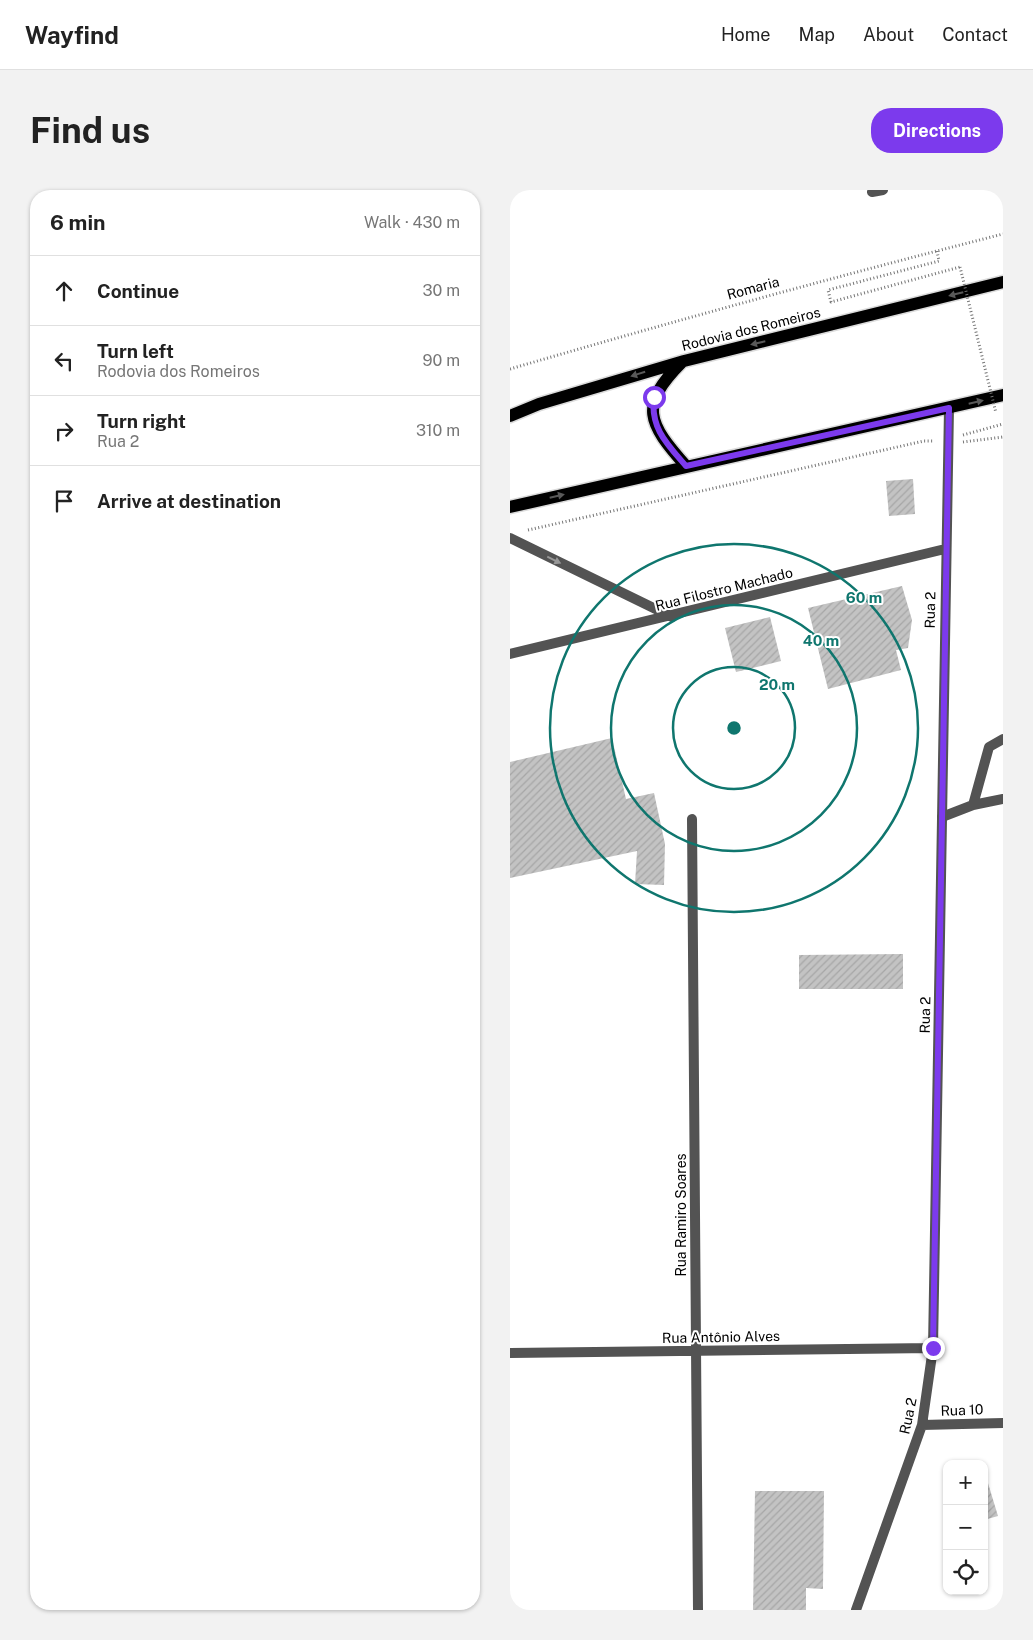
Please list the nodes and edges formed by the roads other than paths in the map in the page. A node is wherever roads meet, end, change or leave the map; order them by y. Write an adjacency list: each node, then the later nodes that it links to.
1 (883, 190): 2 (street)
2 (872, 192)
3 (1003, 282): 4 (main road, Rodovia dos Romeiros, one-way to 4)
4 (684, 360): 7 (main road, Rodovia dos Romeiros, one-way to 7); 8 (main road)
5 (1003, 396): 6 (main road, one-way to 5)
6 (949, 408): 8 (main road); 11 (street, Rua 2)
7 (510, 416)
8 (686, 466): 9 (main road, one-way to 8)
9 (510, 507)
10 (510, 538): 12 (street, one-way to 12)
11 (945, 549): 12 (street, Rua Filostro Machado); 17 (street, Rua 2)
12 (672, 616): 13 (street, Rua Filostro Machado)
13 (510, 654)
14 (1003, 739): 16 (street)
15 (1003, 799): 16 (street)
16 (973, 805): 17 (street)
17 (942, 817): 19 (street, Rua 2)
18 (692, 820): 20 (street, Rua Ramiro Soares)
19 (933, 1348): 20 (street, Rua Antônio Alves); 23 (street, Rua 2)
20 (696, 1351): 21 (street, Rua Antônio Alves); 24 (street, Rua Ramiro Soares)
21 (510, 1353)
22 (1003, 1423): 23 (street, Rua 10)
23 (922, 1425): 25 (street, Rua 2)
24 (698, 1610)
25 (856, 1610)

